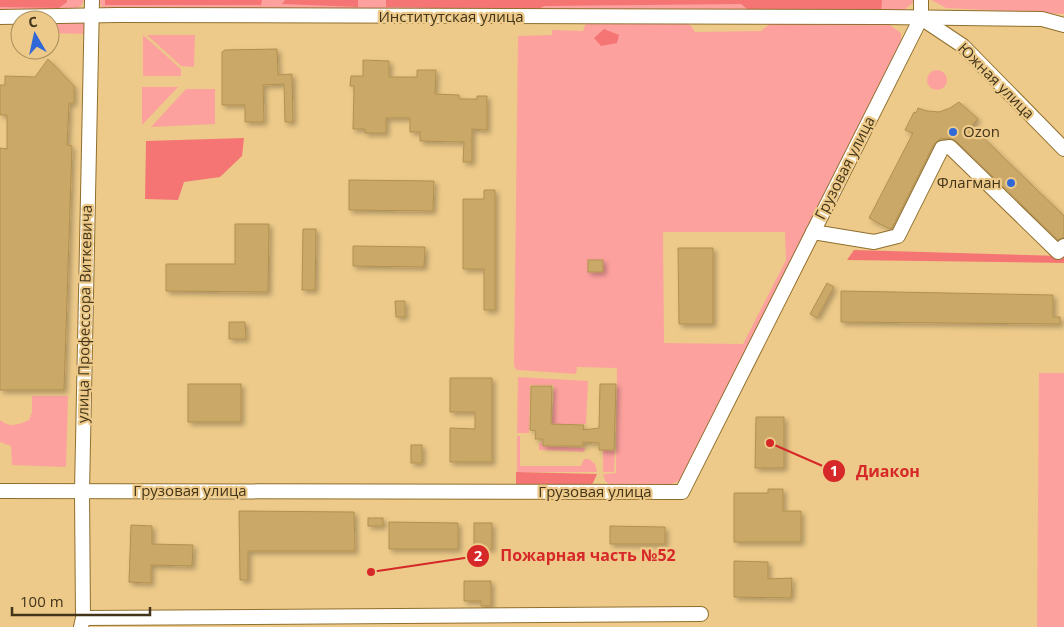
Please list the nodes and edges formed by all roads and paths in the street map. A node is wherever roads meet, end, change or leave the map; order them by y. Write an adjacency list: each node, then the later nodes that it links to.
1 (92, 0): 3 (street, улица Профессора Виткевича)
2 (922, 0): 5 (street)
3 (91, 16): 4 (street, Институтская улица); 5 (street, Институтская улица); 11 (street, улица Профессора Виткевича)
4 (0, 17)
5 (921, 18): 6 (street, Институтская улица); 7 (street, Южная улица); 8 (street, Грузовая улица)
6 (1064, 26)
7 (1064, 149)
8 (813, 232): 9 (street); 11 (street, Грузовая улица)
9 (1064, 246)
10 (0, 491): 11 (street, Грузовая улица)
11 (82, 491): 13 (street, улица Профессора Виткевича)
12 (702, 614): 13 (street)
13 (82, 622)

